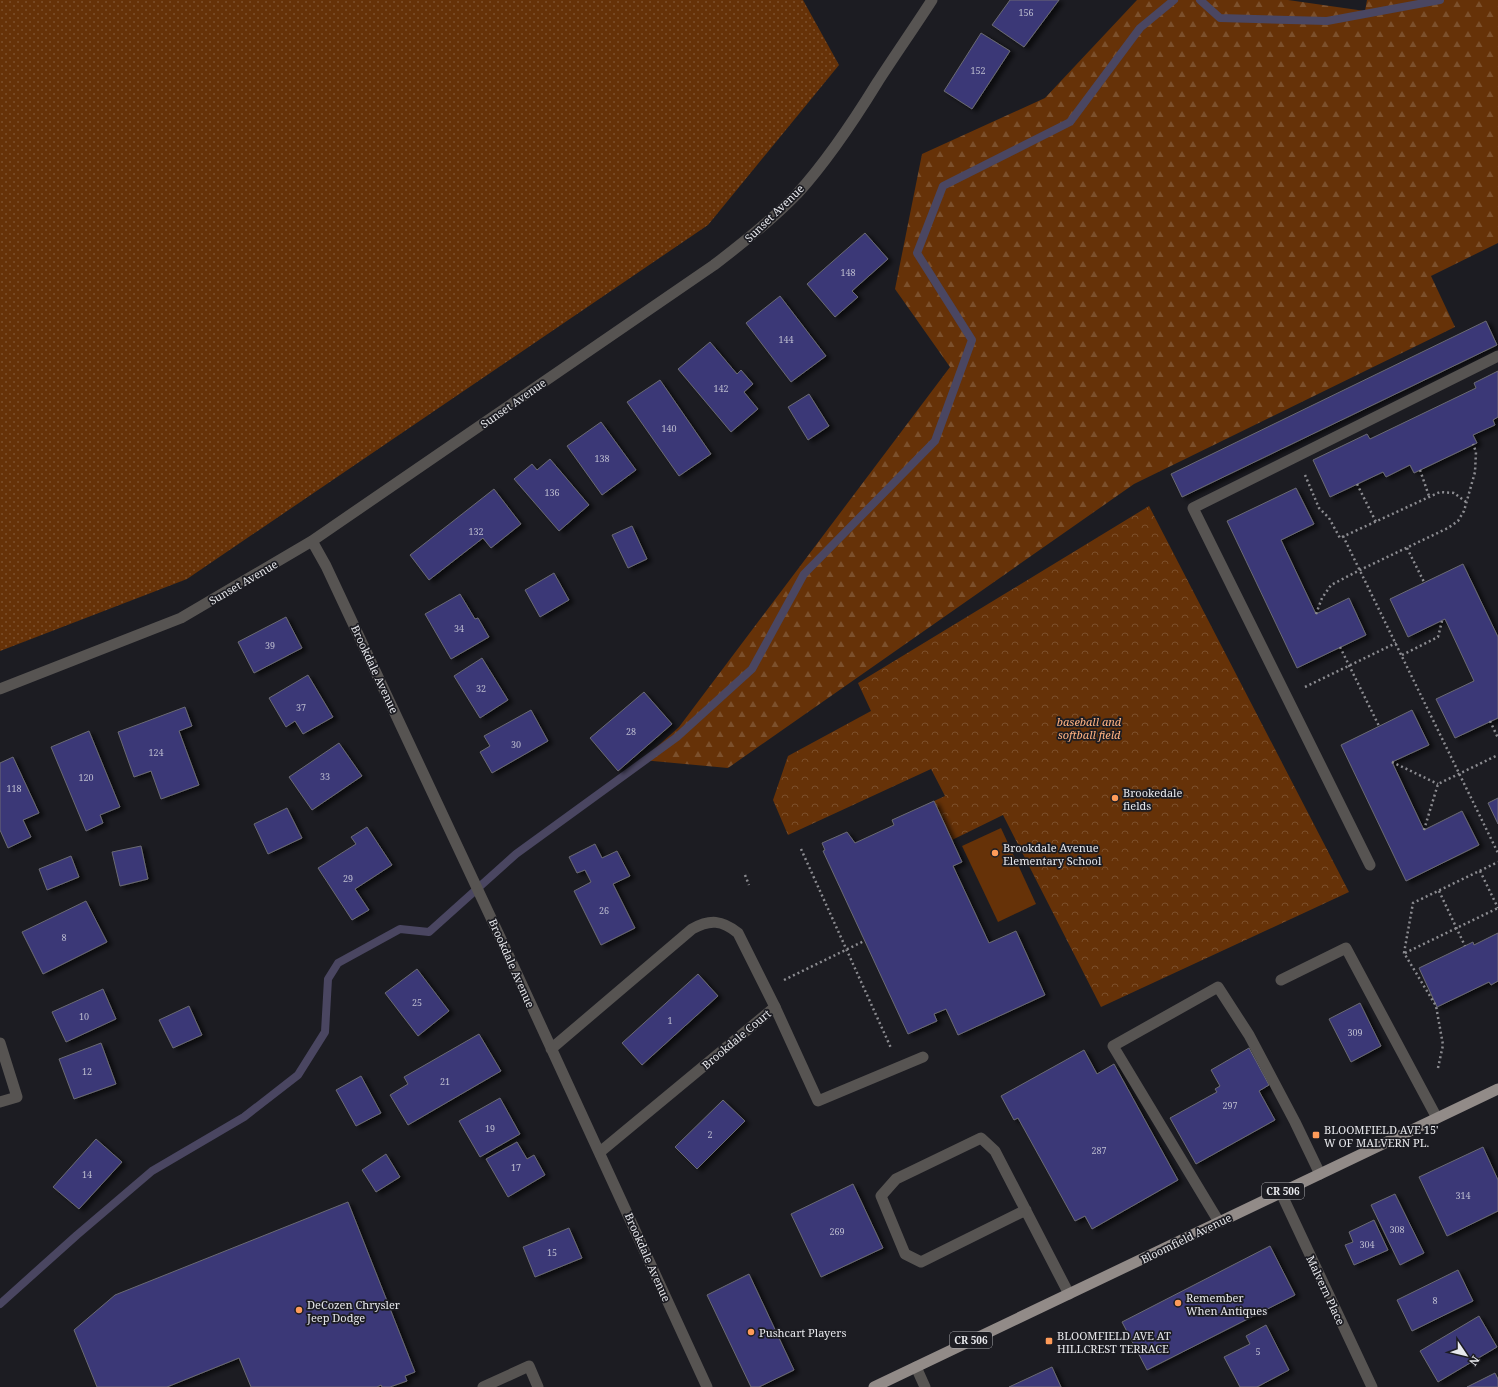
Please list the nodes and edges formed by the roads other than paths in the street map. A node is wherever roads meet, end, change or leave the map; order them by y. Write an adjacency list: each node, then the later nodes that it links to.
1 (932, 0): 3 (street, Sunset Avenue)
2 (1498, 356): 5 (street)
3 (312, 541): 4 (street, Sunset Avenue); 9 (street, Brookdale Avenue)
4 (0, 689)
5 (1370, 865)
6 (1281, 980): 13 (street)
7 (775, 1007): 9 (street, Brookdale Court); 10 (street); 14 (street, Brookdale Court)
8 (0, 1044): 12 (street)
9 (551, 1049): 14 (street, Brookdale Avenue)
10 (923, 1057)
11 (1498, 1089): 13 (main road, Bloomfield Avenue / CR 506)
12 (0, 1102)
13 (1437, 1118): 15 (main road, Bloomfield Avenue / CR 506)
14 (600, 1152): 23 (street, Brookdale Avenue)
15 (1320, 1174): 16 (main road, Bloomfield Avenue / CR 506); 18 (street)
16 (1281, 1192): 18 (main road, Bloomfield Avenue / CR 506); 26 (street, Malvern Place)
17 (1026, 1210): 17 (street); 19 (street)
18 (1220, 1222): 19 (main road, Bloomfield Avenue / CR 506)
19 (1069, 1294): 20 (main road, Bloomfield Avenue / CR 506)
20 (916, 1367): 24 (main road, Bloomfield Avenue / CR 506); 25 (street)
21 (483, 1387): 22 (street)
22 (538, 1387)
23 (706, 1387)
24 (874, 1387)
25 (925, 1387)
26 (1372, 1387)

